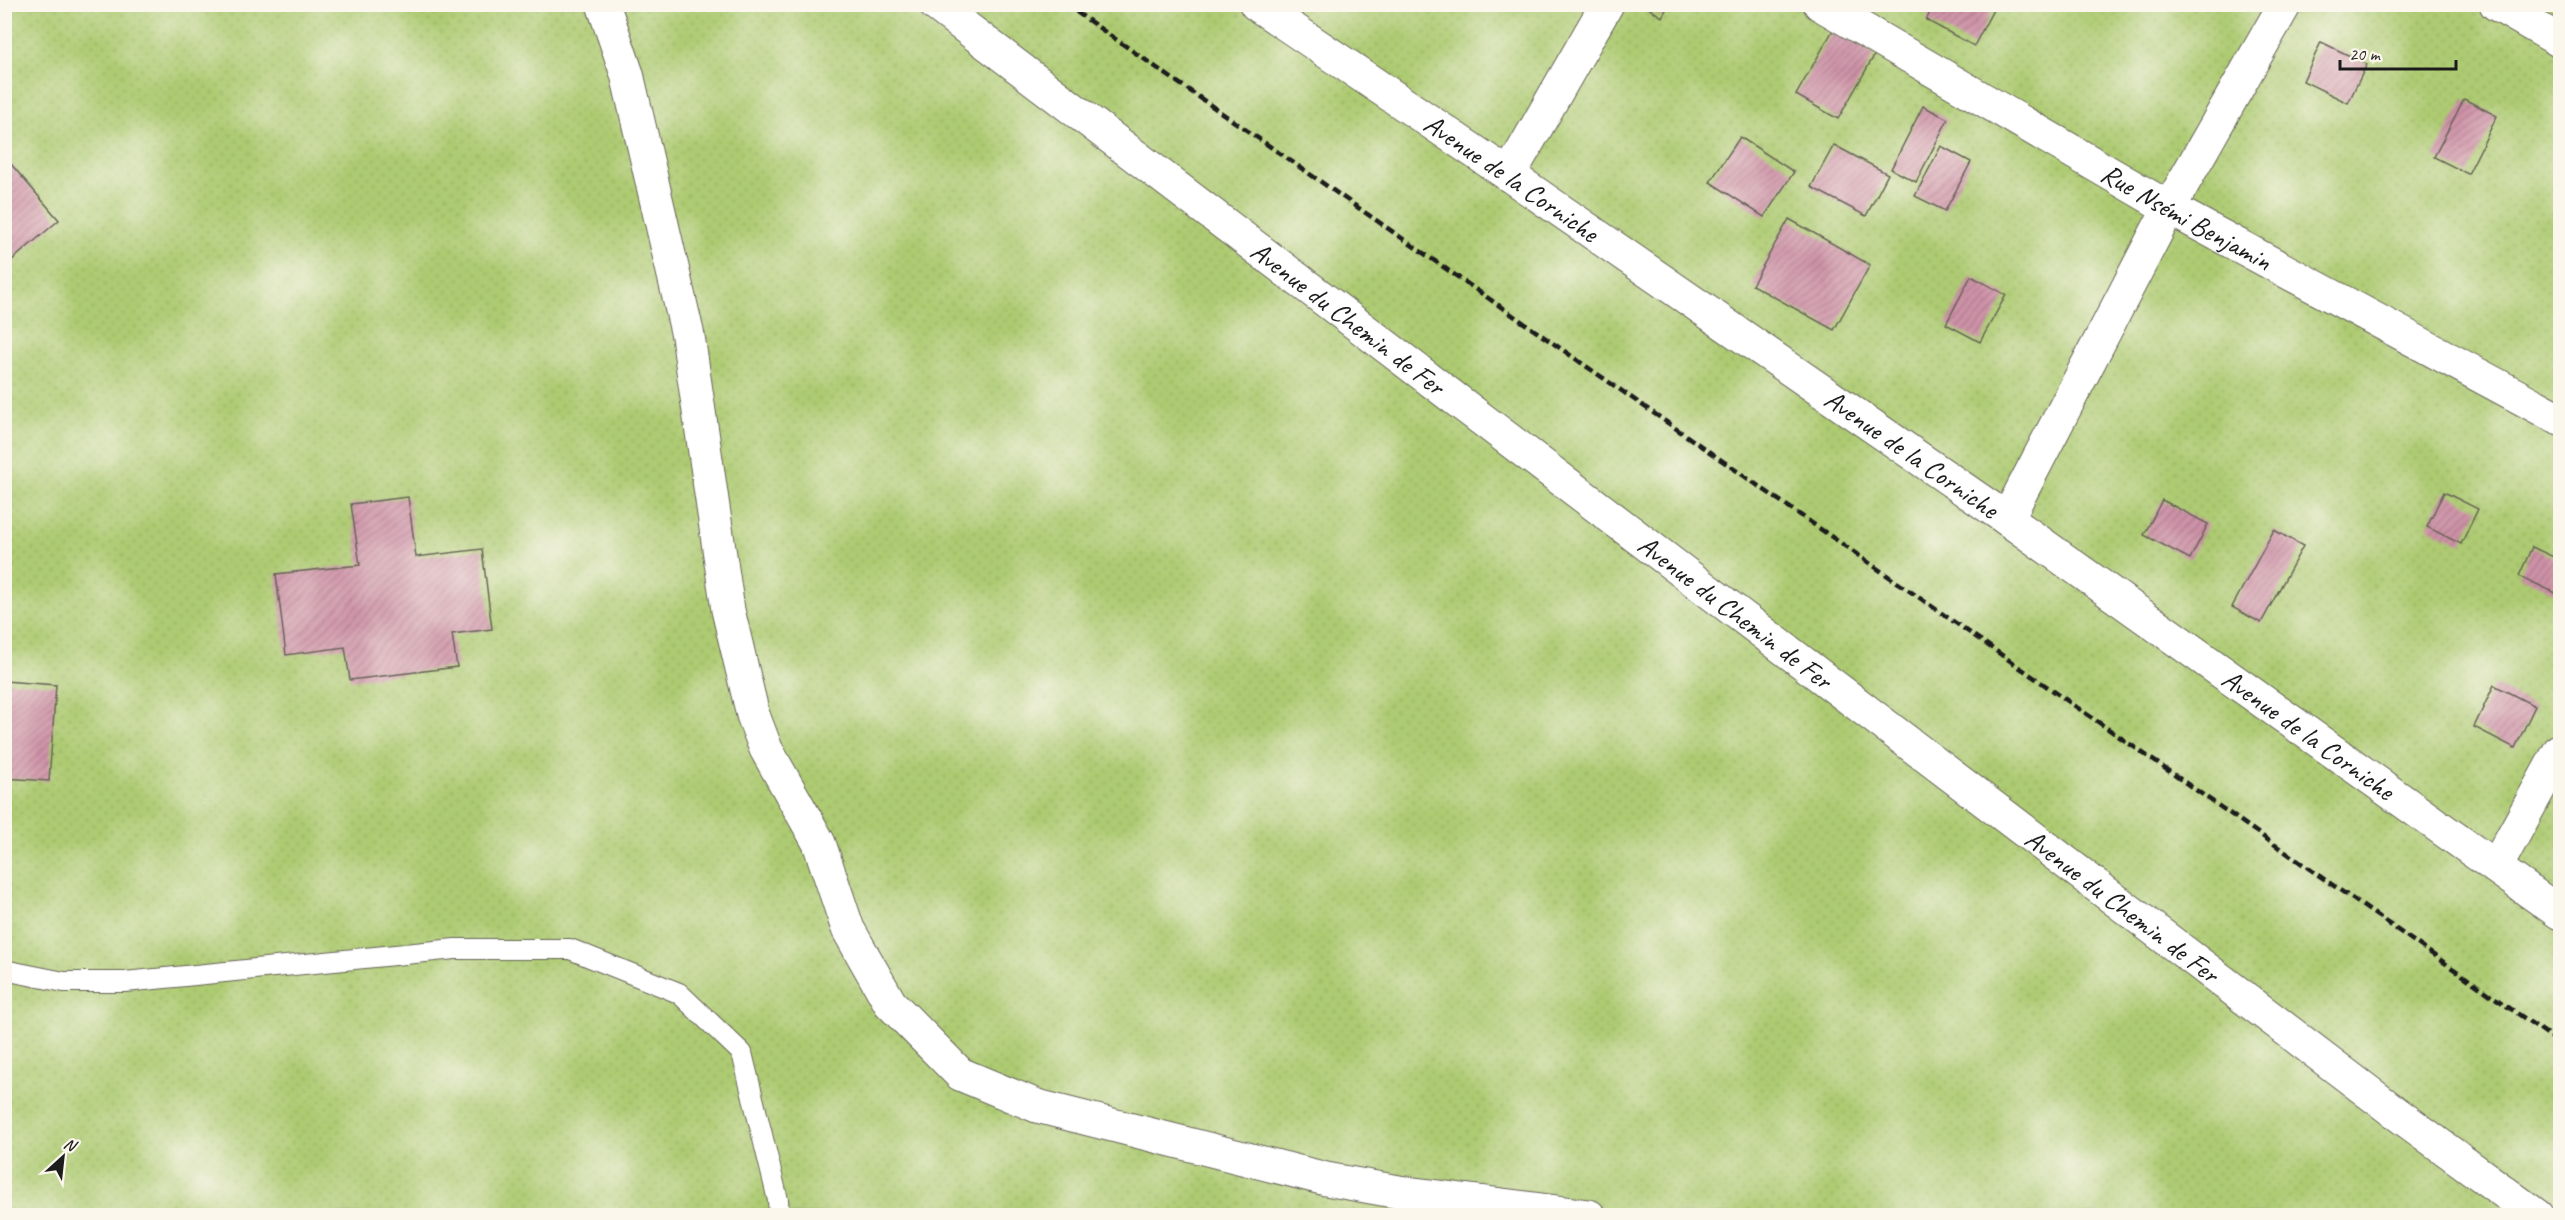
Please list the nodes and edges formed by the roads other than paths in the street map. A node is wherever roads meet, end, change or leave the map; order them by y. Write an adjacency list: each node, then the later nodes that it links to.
1 (603, 4): 18 (street)
2 (935, 4): 19 (street, Avenue du Chemin de Fer)
3 (1256, 4): 9 (street, Avenue de la Corniche)
4 (1606, 4): 9 (street)
5 (1820, 4): 10 (street, Rue Nsémi Benjamin)
6 (2285, 4): 10 (street)
7 (2496, 4): 8 (street)
8 (2560, 40)
9 (1509, 175): 12 (street, Avenue de la Corniche)
10 (2169, 208): 11 (street, Rue Nsémi Benjamin); 12 (street)
11 (2560, 419)
12 (2007, 519): 14 (street, Avenue de la Corniche)
13 (2560, 750): 14 (street)
14 (2496, 867): 15 (street, Avenue de la Corniche)
15 (2560, 913)
16 (4, 970): 17 (lane)
17 (779, 1215)
18 (1589, 1215)
19 (2537, 1215)

